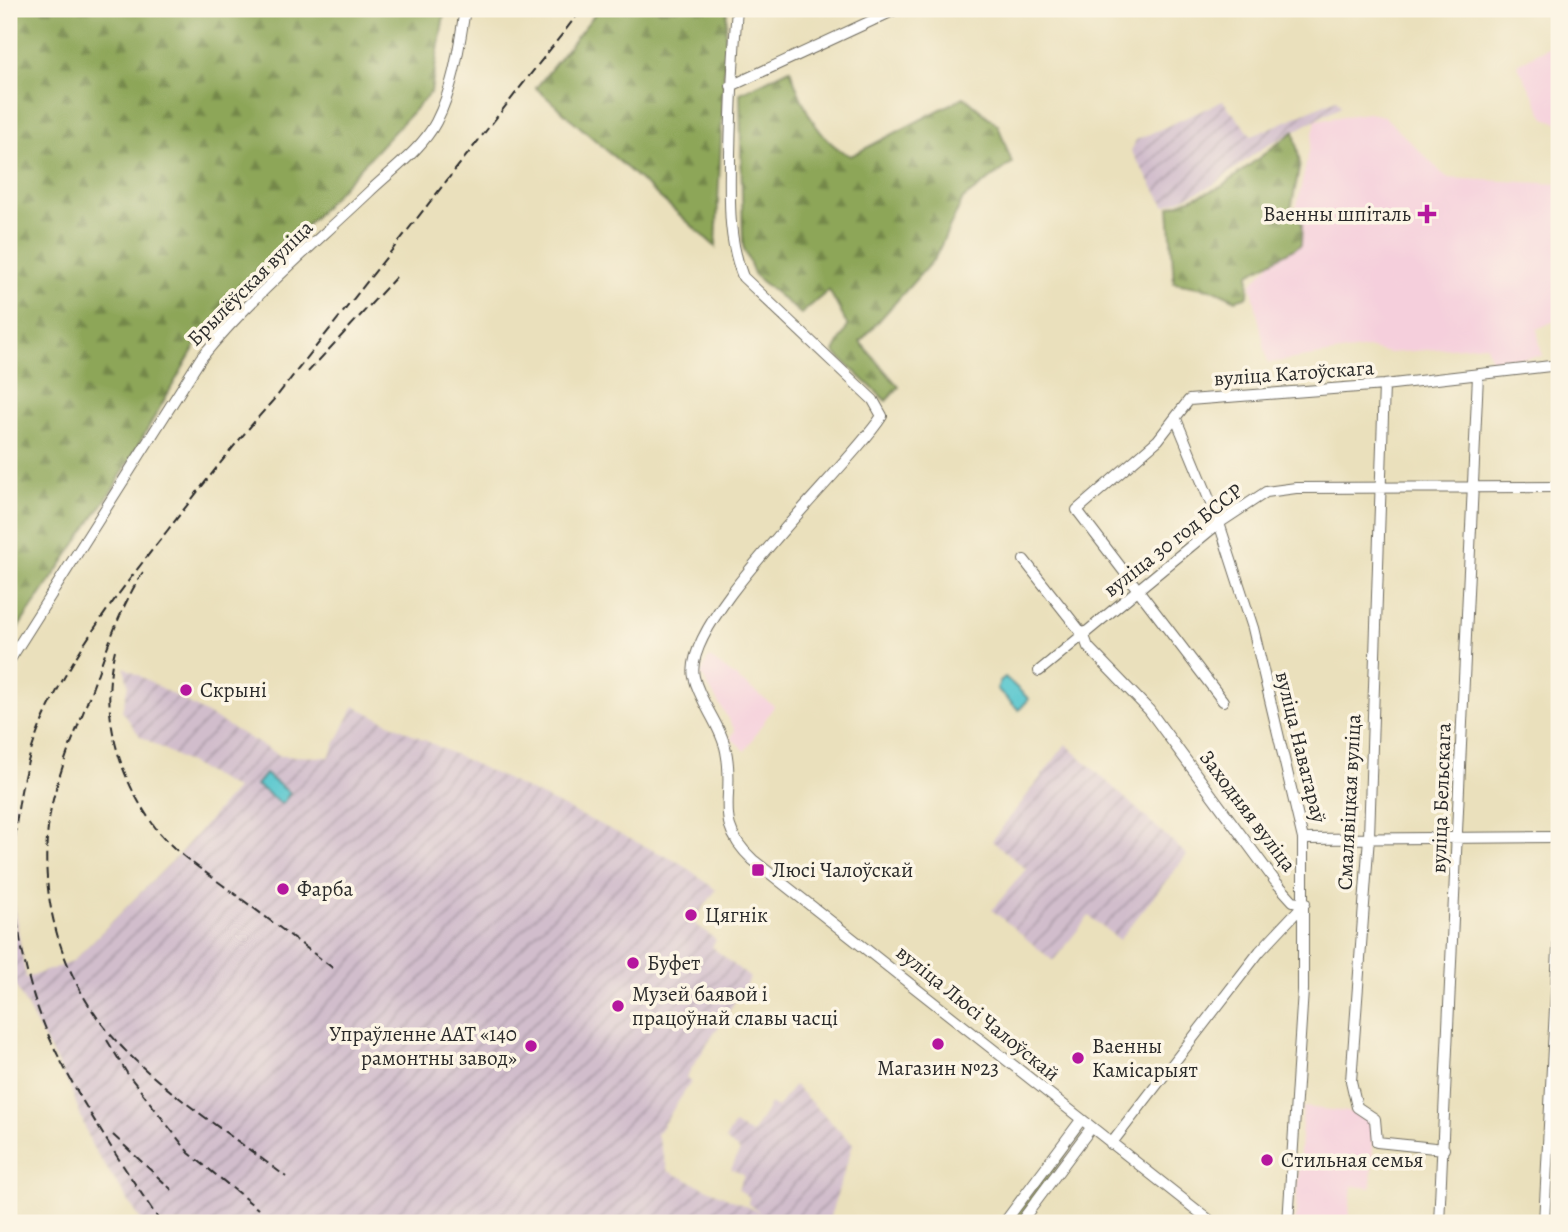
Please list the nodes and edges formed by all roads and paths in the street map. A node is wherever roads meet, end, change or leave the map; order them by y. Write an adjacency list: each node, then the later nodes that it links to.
1 (465, 9): 16 (street, Брылёўская вуліца)
2 (737, 9): 4 (street)
3 (897, 9): 4 (street)
4 (732, 86): 25 (street, вуліца Люсі Чалоўскай)
5 (1559, 365): 6 (street, вуліца Катоўскага)
6 (1478, 375): 7 (street, вуліца Катоўскага); 9 (street, вуліца Бельскага)
7 (1384, 385): 8 (street, вуліца Катоўскага); 11 (street, Смалявіцкая вуліца)
8 (1176, 419): 12 (street, вуліца Наватараў); 14 (street, вуліца Катоўскага)
9 (1474, 486): 10 (street, вуліца 30 год БССР); 11 (street, вуліца 30 год БССР); 20 (street, вуліца Бельскага)
10 (1559, 487)
11 (1381, 488): 12 (street, вуліца 30 год БССР); 19 (street, Смалявіцкая вуліца)
12 (1219, 523): 14 (street, вуліца 30 год БССР); 22 (street, вуліца Наватараў)
13 (1024, 560): 15 (street, Заходняя вуліца)
14 (1138, 589): 15 (street, вуліца 30 год БССР); 18 (street)
15 (1084, 636): 17 (street, вуліца 30 год БССР); 23 (street, Заходняя вуліца)
16 (9, 661)
17 (1039, 671)
18 (1223, 701)
19 (1368, 837): 20 (street); 22 (street); 28 (street, Смалявіцкая вуліца)
20 (1460, 837): 21 (street); 28 (street, вуліца Бельскага)
21 (1559, 837)
22 (1303, 839): 23 (street, вуліца Наватараў)
23 (1305, 903): 27 (street); 32 (street, вуліца Наватараў)
24 (1559, 930): 34 (street)
25 (1082, 1120): 26 (street, вуліца Люсі Чалоўскай); 29 (street)
26 (1091, 1128): 27 (street, вуліца Люсі Чалоўскай); 30 (street)
27 (1111, 1144): 31 (street, вуліца Люсі Чалоўскай)
28 (1444, 1149): 33 (street, вуліца Бельскага)
29 (1004, 1223)
30 (1020, 1223)
31 (1213, 1223)
32 (1288, 1223)
33 (1439, 1223)
34 (1544, 1223)

